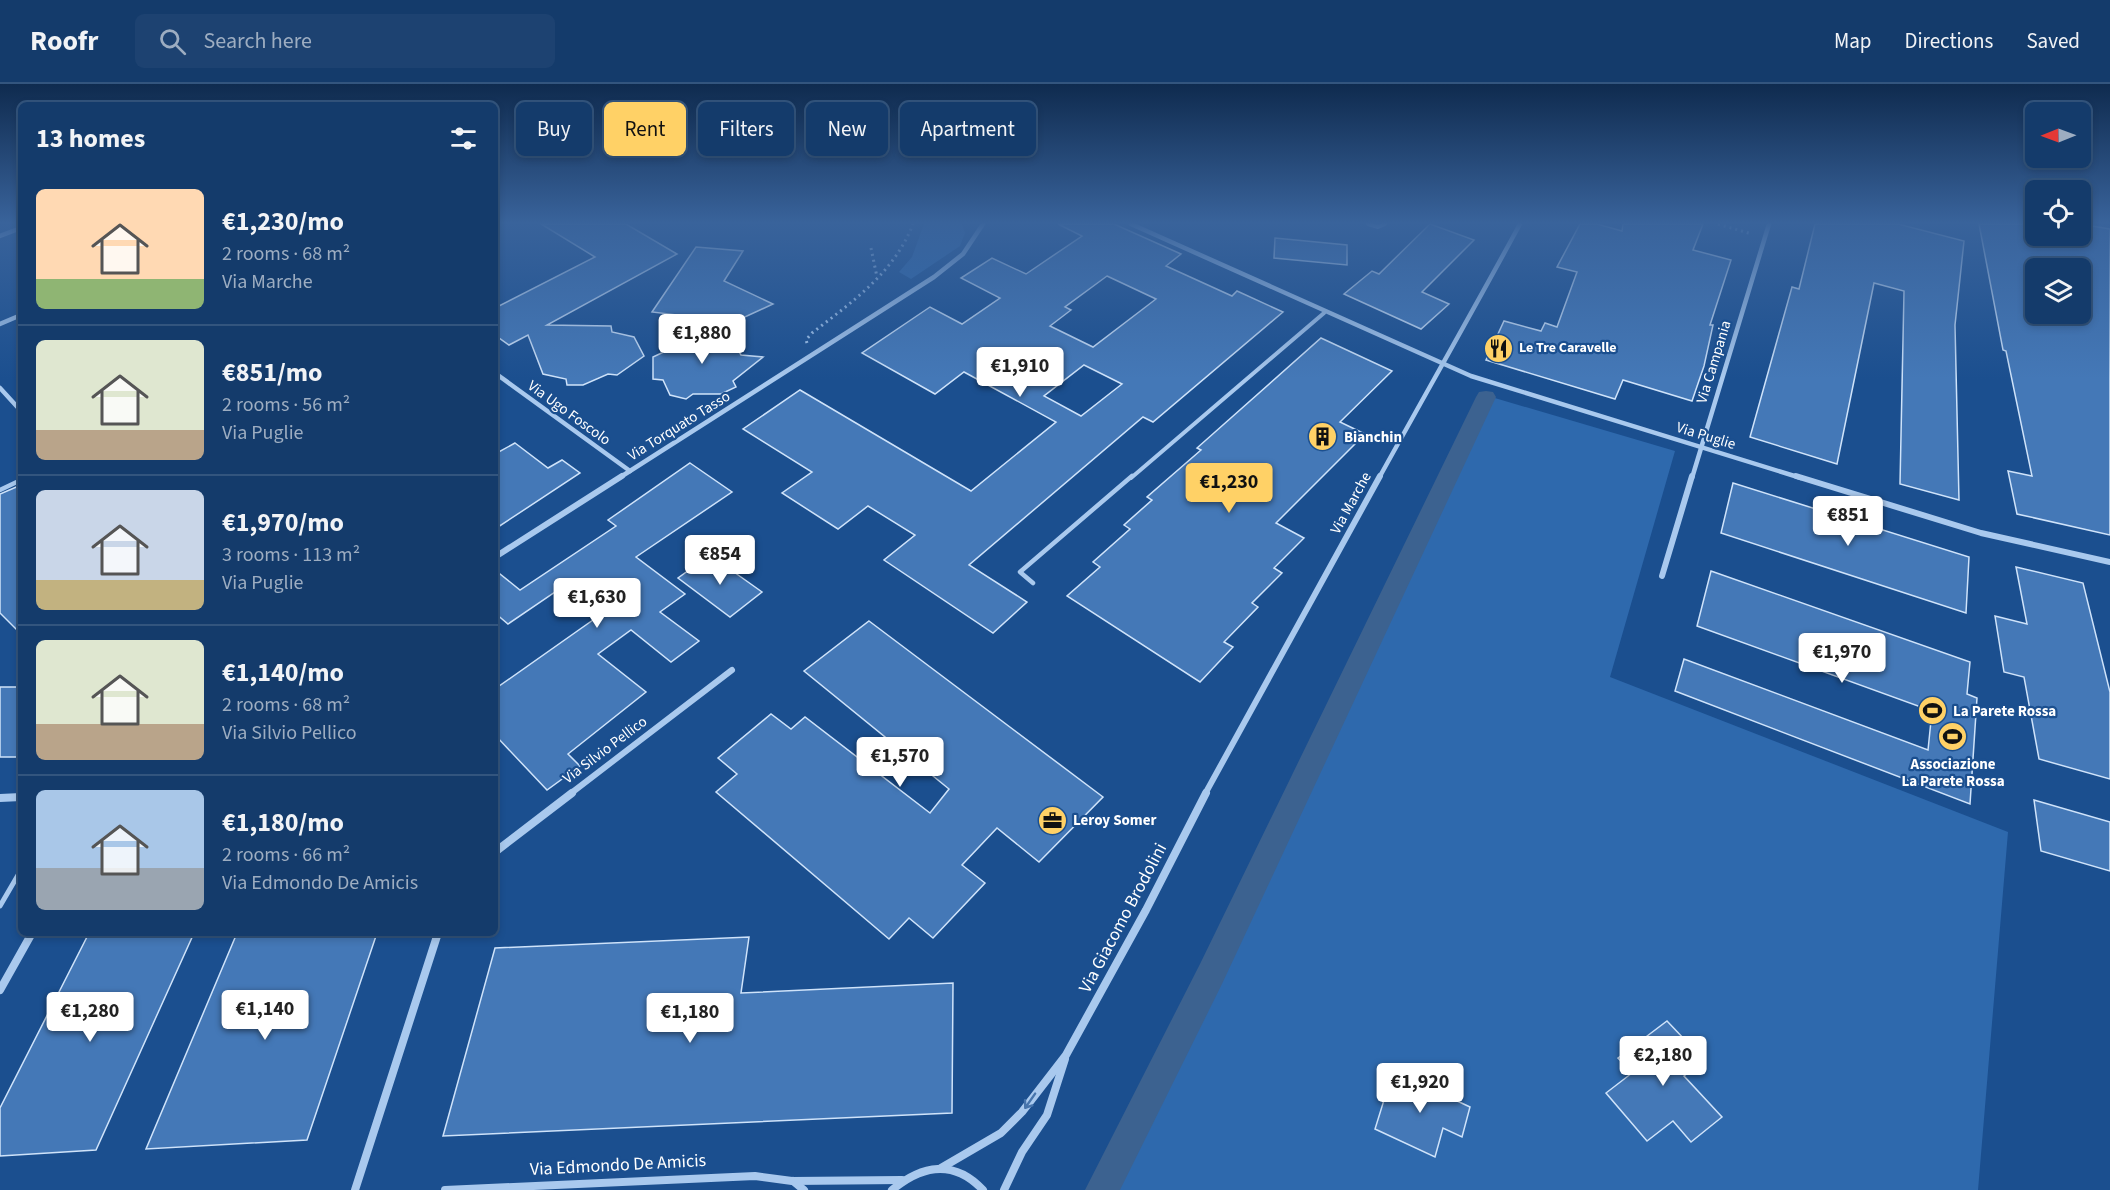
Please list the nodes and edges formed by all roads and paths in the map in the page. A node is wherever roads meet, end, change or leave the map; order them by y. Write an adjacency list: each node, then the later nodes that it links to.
1 (879, 276): 6 (path)
2 (935, 276): 10 (street, Via Torquato Tasso)
3 (1243, 276): 7 (street, Via Puglie)
4 (1492, 276): 11 (street, Via Marche)
5 (1753, 276): 15 (street, Via Campania)
6 (877, 278): 10 (path)
7 (1324, 313): 11 (street, Via Puglie); 22 (lane)
8 (18, 316): 9 (street)
9 (0, 324)
10 (810, 357): 16 (street, Via Torquato Tasso)
11 (1444, 365): 15 (street, Via Puglie); 24 (street, Via Marche)
12 (498, 375): 16 (street, Via Ugo Foscolo)
13 (0, 388): 14 (street)
14 (18, 408)
15 (1701, 447): 20 (street, Via Puglie); 21 (street, Via Campania)
16 (630, 471): 19 (street, Via Torquato Tasso)
17 (18, 481): 18 (lane)
18 (0, 490)
19 (498, 554)
20 (2110, 562)
21 (1662, 576)
22 (1033, 583)
23 (732, 670): 27 (street, Via Silvio Pellico)
24 (1205, 794): 33 (street, Via Giacomo Brodolini)
25 (18, 797): 26 (street)
26 (0, 798)
27 (498, 850)
28 (18, 875): 29 (lane)
29 (0, 906)
30 (30, 936): 32 (street)
31 (437, 936): 37 (street)
32 (0, 990)
33 (1066, 1055): 34 (street, Via Giacomo Brodolini, one-way to 34); 42 (street, Via Giacomo Brodolini)
34 (941, 1168): 35 (street); 41 (street)
35 (902, 1180): 36 (street, Via Edmondo De Amicis); 40 (street)
36 (792, 1181): 38 (street, Via Edmondo De Amicis); 39 (street, Via Edmondo De Amicis)
37 (355, 1190)
38 (445, 1190)
39 (804, 1190)
40 (892, 1190)
41 (983, 1190)
42 (1004, 1190)

